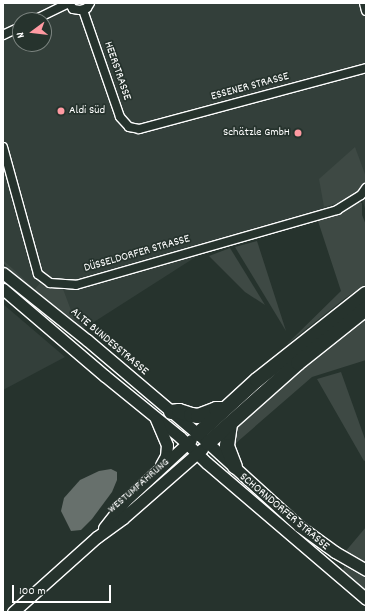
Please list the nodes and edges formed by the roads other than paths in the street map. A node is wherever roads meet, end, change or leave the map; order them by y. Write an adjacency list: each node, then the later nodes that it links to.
1 (69, 3): 4 (street); 6 (street)
2 (90, 3): 4 (street)
3 (364, 3): 5 (street)
4 (83, 10): 8 (street, HEERSTRASSE)
5 (366, 11)
6 (50, 12)
7 (366, 68): 8 (street, ESSENER STRASSE)
8 (140, 129)
9 (3, 147): 10 (street, DÜSSELDORFER STRASSE)
10 (366, 188)
11 (3, 273): 16 (main road, ALTE BUNDESSTRASSE)
12 (3, 290): 17 (main road)
13 (366, 294): 15 (highway)
14 (366, 309): 18 (highway)
15 (225, 409): 16 (highway); 19 (highway)
16 (171, 412): 19 (main road, ALTE BUNDESSTRASSE)
17 (154, 415): 20 (main road); 23 (main road)
18 (230, 424): 19 (highway); 22 (highway)
19 (203, 438): 20 (main road, WESTUMFAHRUNG); 21 (main road, WESTUMFAHRUNG); 22 (main road, SCHORNDORFER STRASSE)
20 (186, 444): 21 (main road, SCHORNDORFER STRASSE); 23 (main road, WESTUMFAHRUNG)
21 (197, 453): 24 (main road, WESTUMFAHRUNG); 26 (main road, SCHORNDORFER STRASSE)
22 (235, 467): 25 (main road, SCHORNDORFER STRASSE)
23 (160, 468): 24 (main road, WESTUMFAHRUNG)
24 (97, 537): 27 (main road, WESTUMFAHRUNG)
25 (366, 570)
26 (366, 599)
27 (13, 612)

